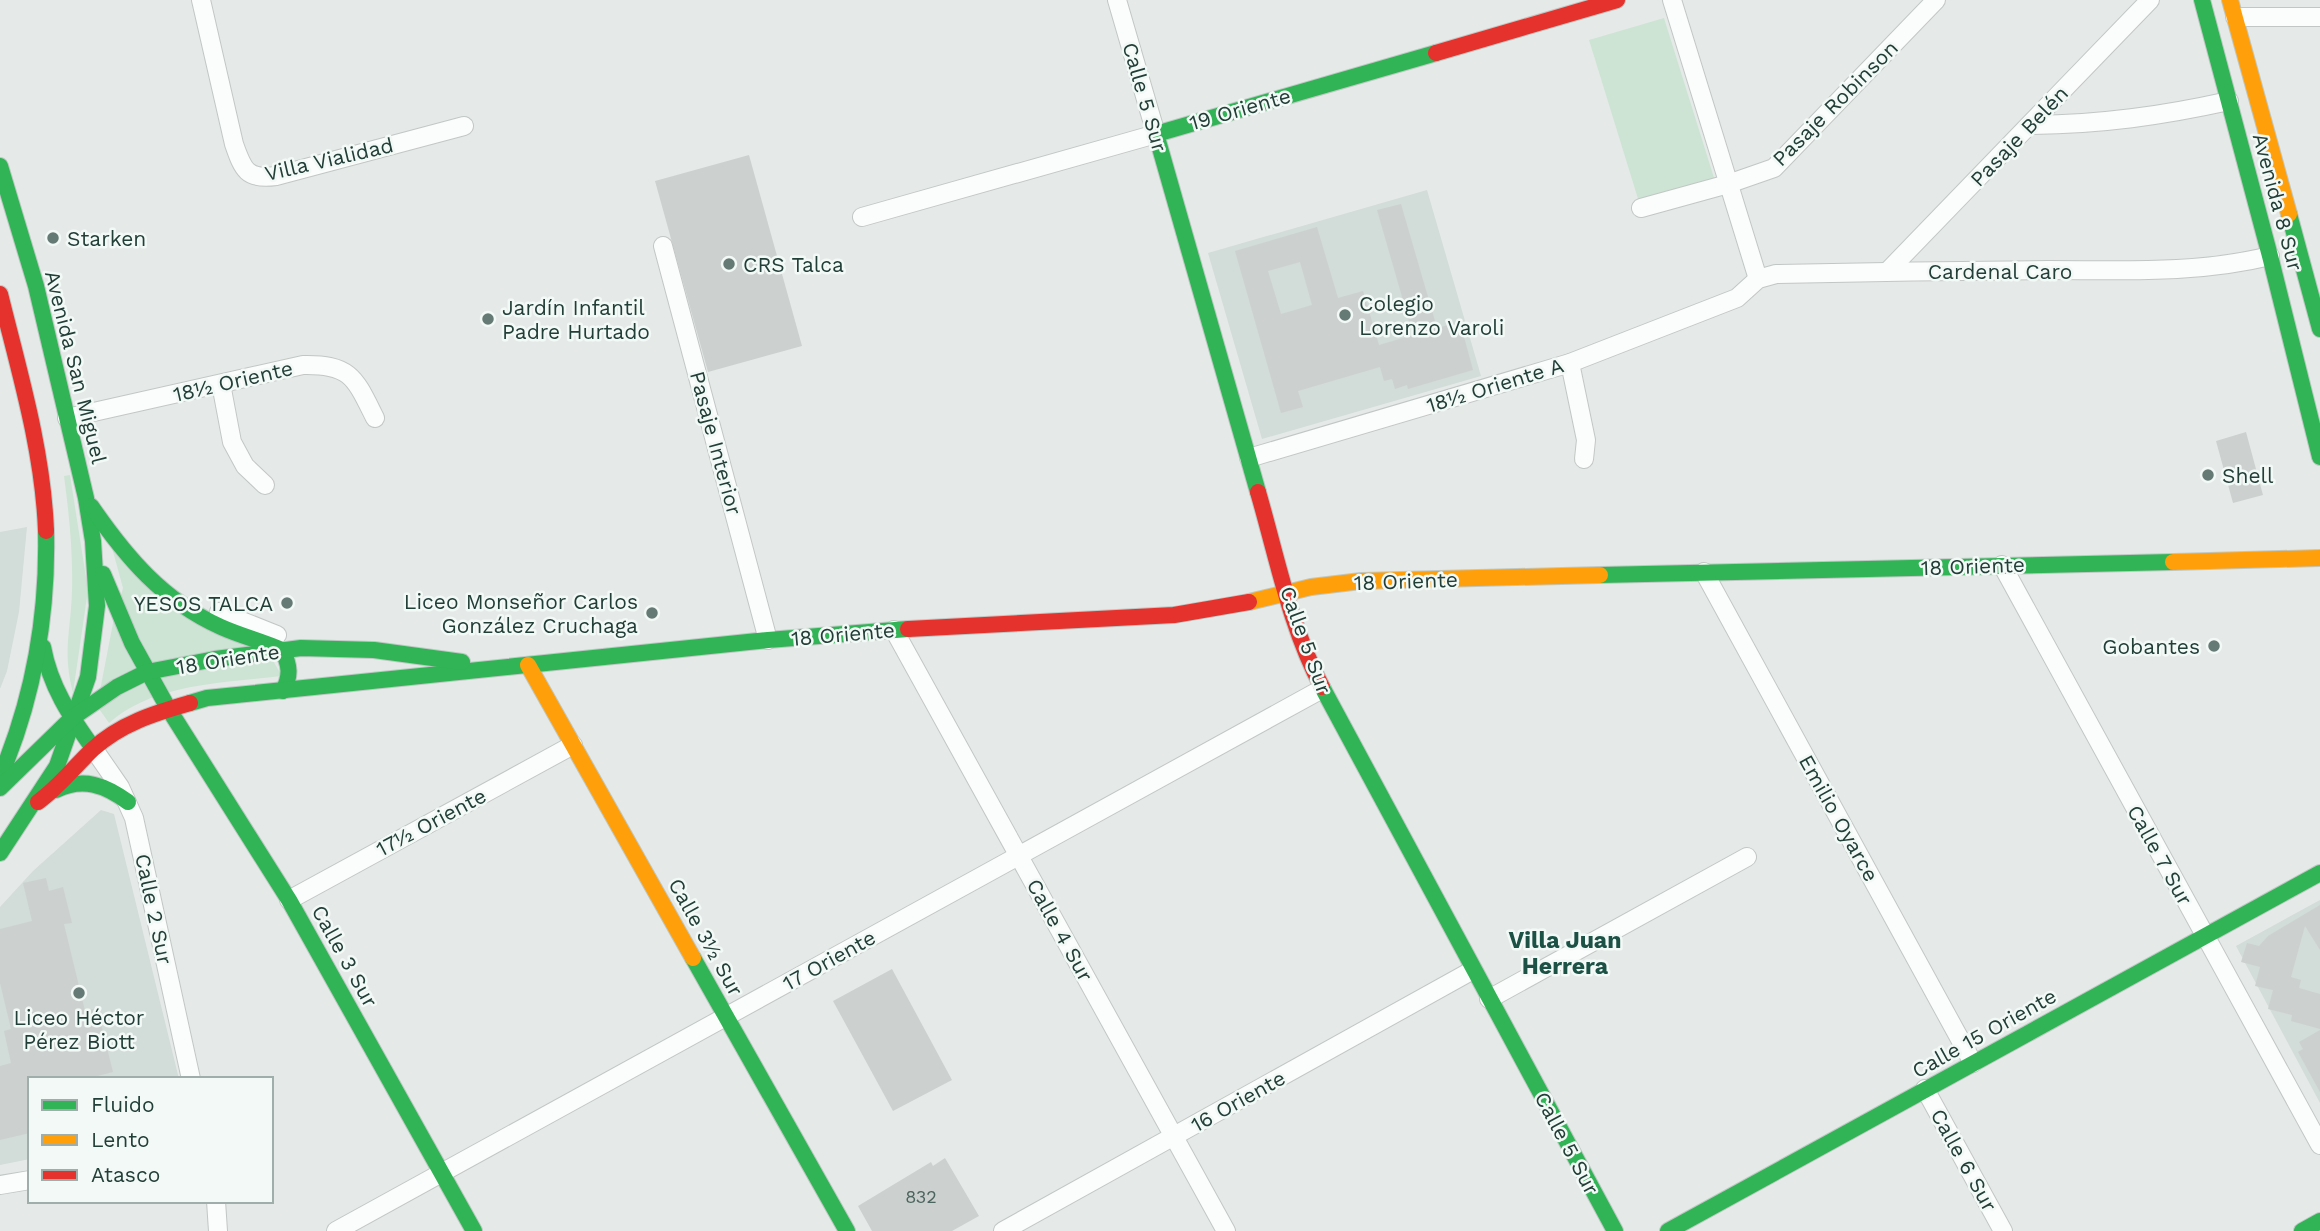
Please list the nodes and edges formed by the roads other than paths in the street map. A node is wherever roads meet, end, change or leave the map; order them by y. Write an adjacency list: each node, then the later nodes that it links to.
1 (201, 0): 12 (street, Villa Vialidad)
2 (1118, 0): 13 (street, Calle 5 Sur)
3 (1617, 0): 13 (main road, 19 Oriente)
4 (1672, 0): 15 (street)
5 (1936, 0): 15 (street, Pasaje Robinson)
6 (2150, 0): 11 (street, Pasaje Belén)
7 (2202, 0): 10 (main road, Avenida 8 Sur)
8 (2233, 8): 9 (street); 23 (main road, Avenida 8 Sur)
9 (2320, 17)
10 (2229, 101): 11 (street); 19 (main road, Avenida 8 Sur)
11 (2032, 125): 20 (street, Pasaje Belén)
12 (464, 127)
13 (1156, 134): 17 (street, 19 Oriente); 29 (main road, Calle 5 Sur)
14 (0, 166): 26 (main road, Avenida San Miguel)
15 (1728, 184): 16 (street, Pasaje Robinson); 21 (street)
16 (1641, 208)
17 (862, 217)
18 (663, 246): 40 (street, Pasaje Interior)
19 (2270, 256): 20 (street, Cardenal Caro); 28 (main road, Avenida 8 Sur)
20 (1888, 271): 21 (street, Cardenal Caro)
21 (1758, 279): 24 (street, 18½ Oriente A)
22 (0, 294): 38 (main road)
23 (2319, 321)
24 (1570, 363): 29 (street, 18½ Oriente A); 30 (street)
25 (221, 384): 26 (street, 18½ Oriente); 27 (street, 18½ Oriente); 31 (street)
26 (71, 417): 32 (main road, Avenida San Miguel); 41 (street)
27 (375, 418)
28 (2320, 457)
29 (1249, 458): 37 (main road, Calle 5 Sur)
30 (1584, 459)
31 (265, 485)
32 (86, 498): 33 (main road, Avenida San Miguel); 41 (main road)
33 (93, 541): 44 (main road, Calle 3 Sur); 48 (main road)
34 (2320, 558): 35 (main road, 18 Oriente)
35 (2002, 565): 36 (main road, 18 Oriente); 61 (street, Calle 7 Sur)
36 (1704, 572): 37 (main road, 18 Oriente); 65 (street, Emilio Oyarce)
37 (1288, 592): 39 (main road, 18 Oriente); 45 (main road, Calle 5 Sur)
38 (41, 630): 48 (main road); 51 (main road)
39 (894, 630): 40 (main road, 18 Oriente); 57 (street, Calle 4 Sur)
40 (768, 640): 42 (main road, 18 Oriente)
41 (290, 649): 43 (main road, 18 Oriente); 44 (main road, 18 Oriente); 46 (main road)
42 (528, 664): 43 (main road, 18 Oriente); 49 (main road, Calle 3½ Sur)
43 (497, 668): 46 (main road, 18 Oriente)
44 (147, 672): 47 (main road, Calle 3 Sur); 48 (main road, 18 Oriente)
45 (1322, 689): 57 (street, 17 Oriente); 62 (main road, Calle 5 Sur)
46 (283, 691): 47 (main road, 18 Oriente)
47 (168, 708): 50 (main road, 18 Oriente); 60 (main road, Calle 3 Sur)
48 (72, 718): 50 (main road); 52 (main road, 18 Oriente); 55 (main road)
49 (573, 745): 60 (street, 17½ Oriente); 64 (main road, Calle 3½ Sur)
50 (93, 748): 53 (main road, 18 Oriente); 54 (street, Calle 2 Sur)
51 (0, 777)
52 (0, 788)
53 (55, 790): 54 (main road); 55 (main road, 18 Oriente)
54 (128, 802): 66 (street, Calle 2 Sur)
55 (33, 805): 56 (main road)
56 (0, 853)
57 (1018, 855): 64 (street, 17 Oriente); 68 (street, Calle 4 Sur)
58 (1746, 857): 63 (street)
59 (2320, 873): 61 (main road, Calle 15 Oriente)
60 (289, 900): 70 (main road, Calle 3 Sur)
61 (2205, 936): 65 (main road, Calle 15 Oriente); 69 (street, Calle 7 Sur)
62 (1474, 970): 63 (main road, Calle 5 Sur); 68 (street, 16 Oriente)
63 (1489, 999): 81 (main road, Calle 5 Sur)
64 (726, 1017): 70 (street, 17 Oriente); 78 (main road, Calle 3½ Sur)
65 (1973, 1063): 67 (main road, Calle 15 Oriente)
66 (191, 1077)
67 (1925, 1089): 82 (main road, Calle 15 Oriente); 83 (street, Calle 6 Sur)
68 (1174, 1136): 79 (street, 16 Oriente); 80 (street, Calle 4 Sur)
69 (2320, 1145)
70 (442, 1173): 76 (street, 17 Oriente); 77 (main road, Calle 3 Sur)
71 (28, 1180): 72 (street)
72 (0, 1185)
73 (216, 1203): 75 (street)
74 (2320, 1221): 84 (main road)
75 (218, 1231)
76 (336, 1231)
77 (474, 1231)
78 (847, 1231)
79 (1003, 1231)
80 (1226, 1231)
81 (1615, 1231)
82 (1668, 1231)
83 (2003, 1231)
84 (2302, 1231)

